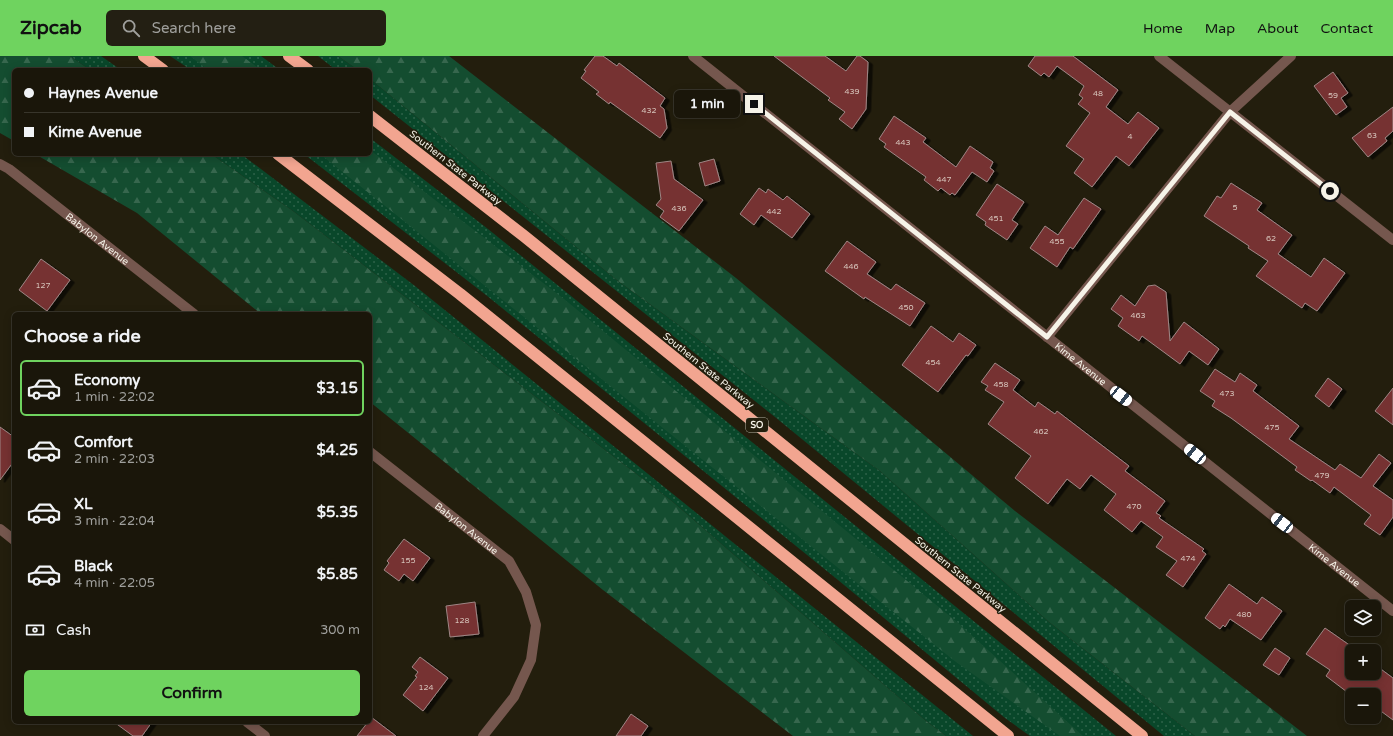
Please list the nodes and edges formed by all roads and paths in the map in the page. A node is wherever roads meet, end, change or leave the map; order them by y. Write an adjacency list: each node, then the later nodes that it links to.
1 (144, 56): 6 (highway)
2 (289, 56): 7 (highway)
3 (694, 56): 14 (street, Kime Avenue)
4 (1159, 56): 8 (street)
5 (1291, 56): 8 (street)
6 (160, 68)
7 (305, 68)
8 (1230, 112): 12 (street); 14 (street)
9 (372, 118): 23 (highway, Southern State Parkway / SO)
10 (281, 156): 22 (highway)
11 (0, 164): 13 (street, Babylon Avenue)
12 (1393, 240)
13 (191, 312)
14 (1047, 337): 18 (street, Kime Avenue)
15 (372, 454): 21 (street, Babylon Avenue)
16 (0, 529): 17 (street)
17 (12, 538)
18 (1393, 611)
19 (250, 724): 20 (street)
20 (265, 736)
21 (482, 736)
22 (1008, 736)
23 (1142, 736)

